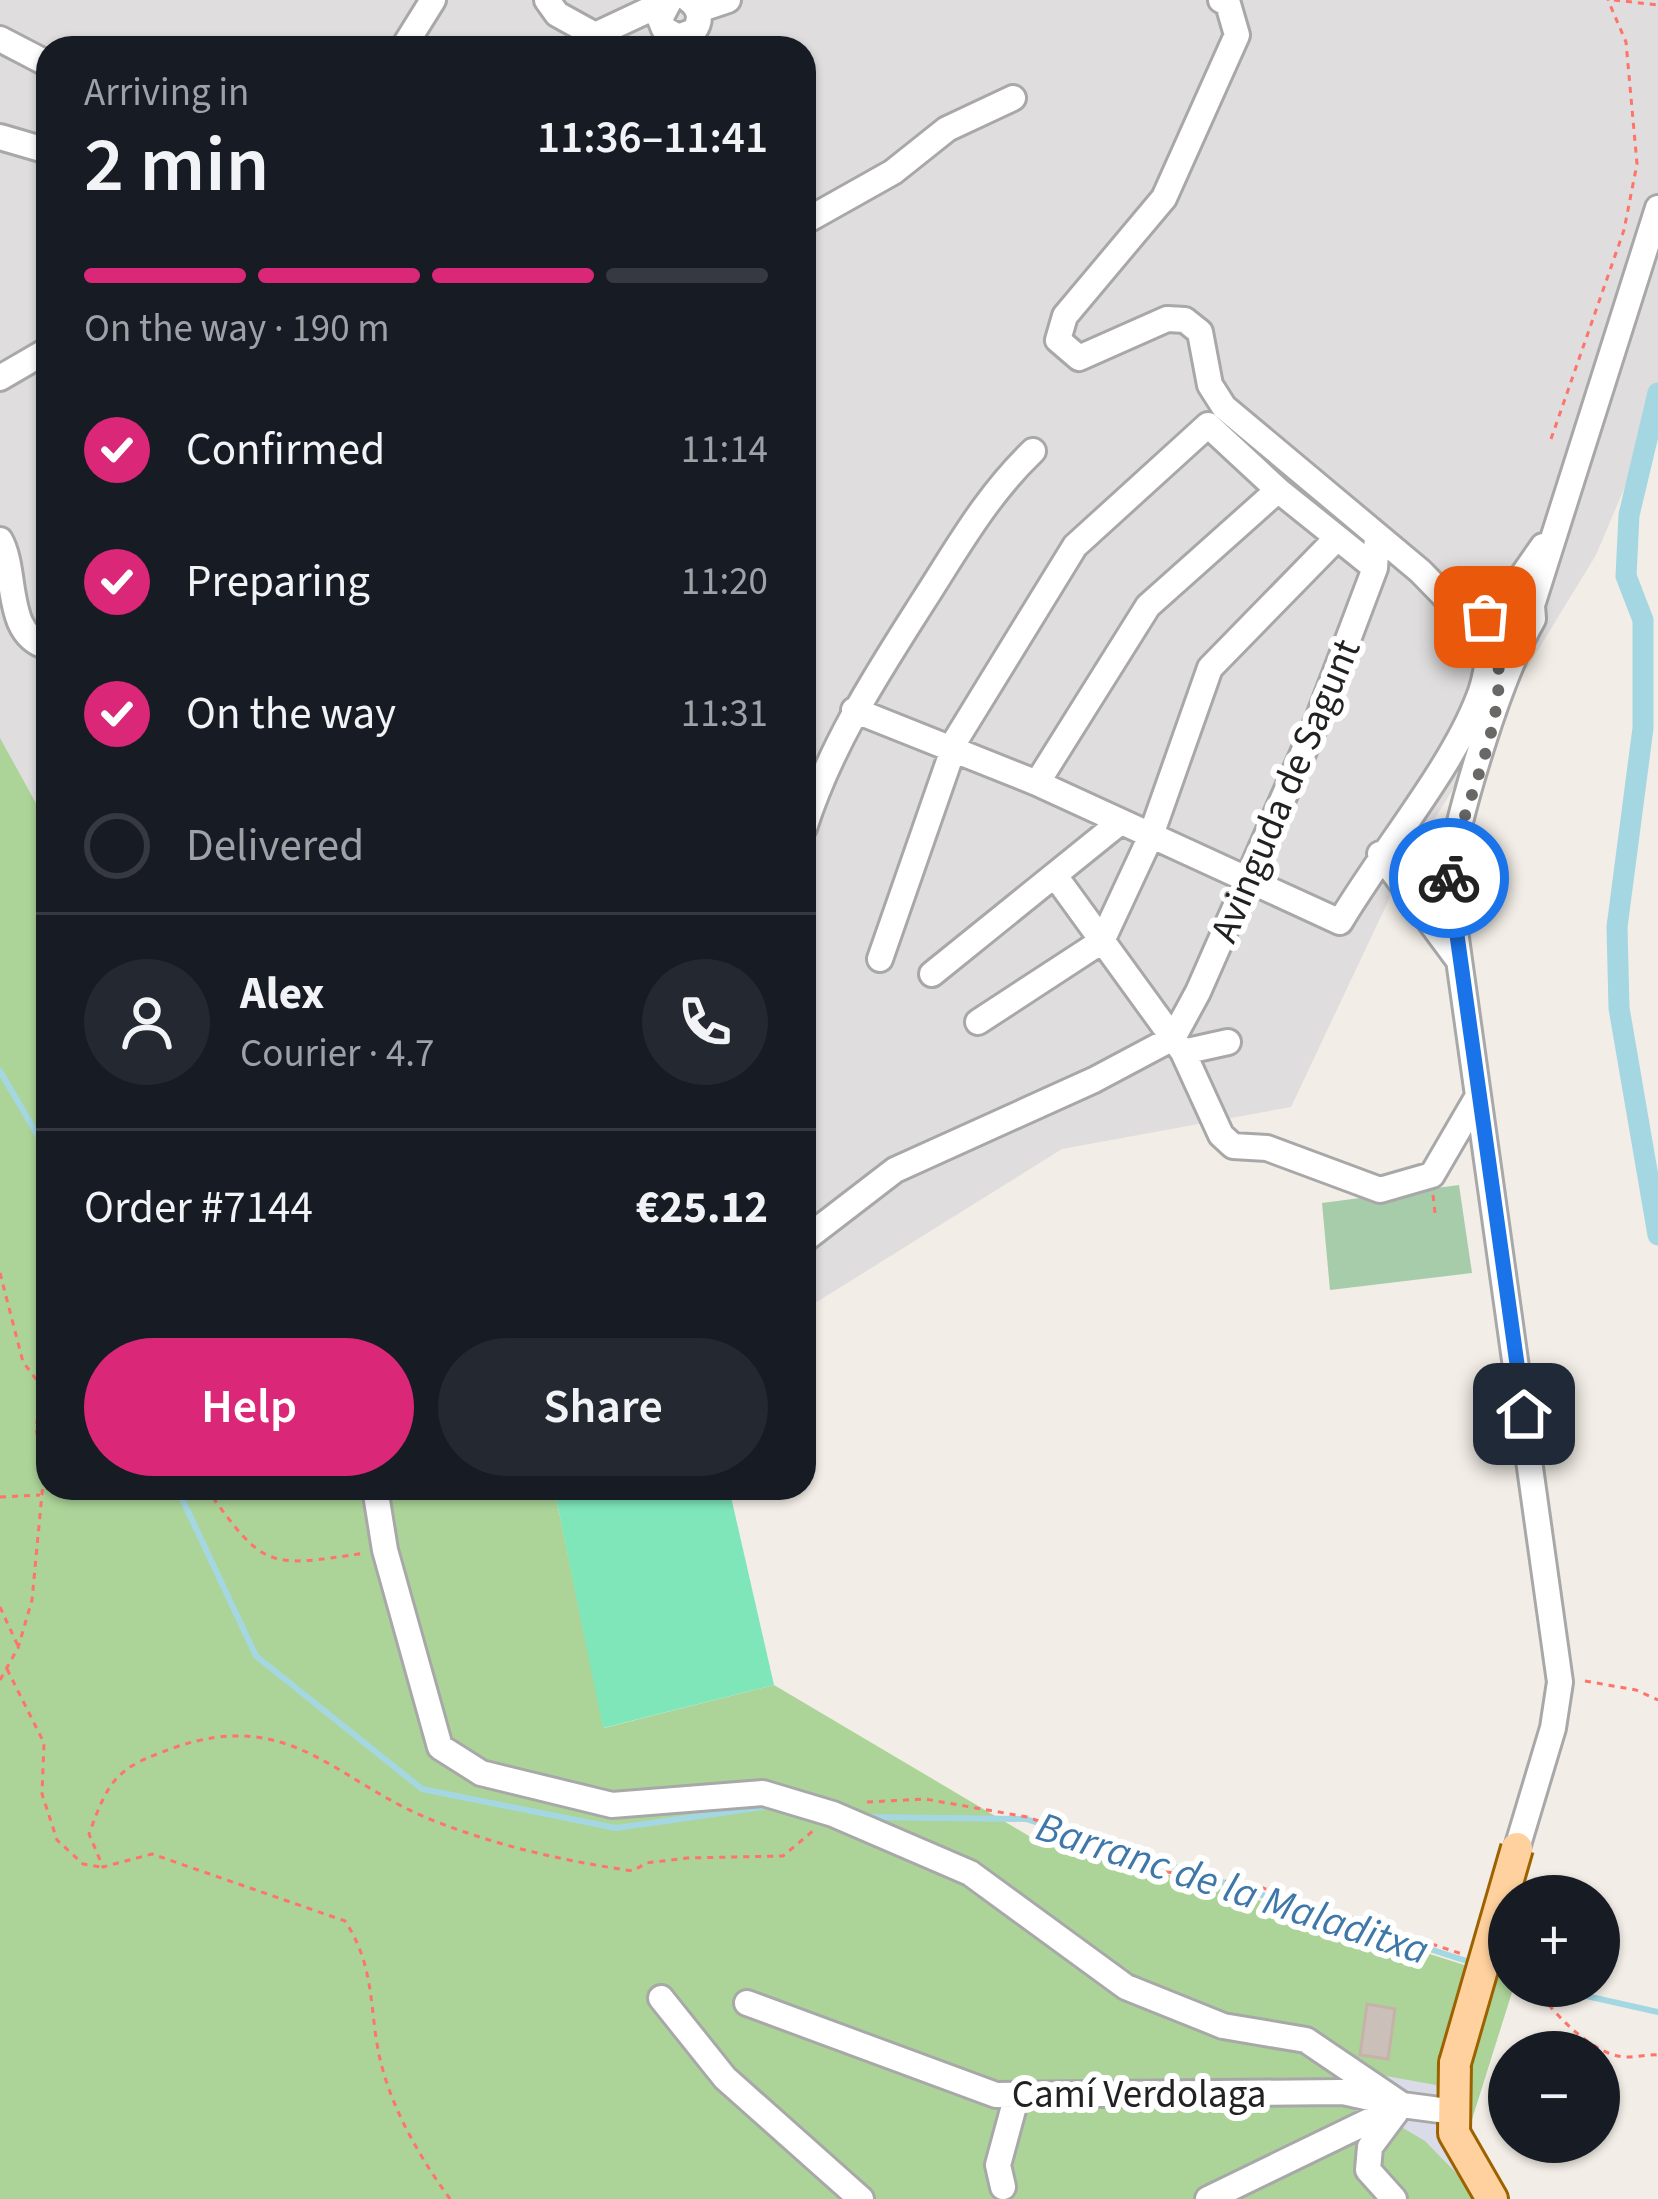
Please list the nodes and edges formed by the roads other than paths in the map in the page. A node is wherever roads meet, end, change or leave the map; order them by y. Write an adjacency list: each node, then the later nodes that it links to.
1 (433, 0): 7 (street)
2 (547, 0): 3 (street)
3 (670, 0): 8 (street)
4 (728, 0): 6 (street)
5 (1221, 0): 21 (street)
6 (693, 5): 9 (street)
7 (411, 36)
8 (673, 36)
9 (688, 36)
10 (0, 39): 11 (street)
11 (36, 58)
12 (1012, 98): 16 (street)
13 (0, 137): 14 (street)
14 (36, 148)
15 (1658, 208): 25 (street)
16 (816, 215)
17 (36, 357): 18 (street)
18 (0, 378)
19 (1033, 451): 27 (street)
20 (1278, 490): 22 (street); 29 (street); 30 (street)
21 (1377, 536): 24 (street, Avinguda de Sagunt); 25 (street)
22 (1337, 538): 24 (street); 33 (street)
23 (0, 540): 26 (street)
24 (1375, 568): 36 (street, Avinguda de Sagunt)
25 (1501, 612): 28 (street); 28 (street); 34 (street)
26 (36, 642)
27 (854, 710): 29 (street); 31 (street)
28 (1496, 713): 39 (street)
29 (953, 749): 30 (street); 38 (street)
30 (1036, 783): 32 (street)
31 (816, 790)
32 (1119, 823): 33 (street); 35 (street)
33 (1150, 838): 36 (street); 37 (street)
34 (1380, 854): 36 (street); 39 (street)
35 (1056, 877): 37 (street); 40 (street)
36 (1247, 882): 43 (street, Avinguda de Sagunt)
37 (1102, 941): 41 (street); 43 (street)
38 (880, 959)
39 (1460, 961): 44 (street)
40 (932, 974)
41 (978, 1022)
42 (1228, 1042): 43 (street)
43 (1178, 1045): 44 (street); 45 (street)
44 (1478, 1096): 47 (street)
45 (816, 1231)
46 (373, 1500): 51 (street)
47 (1517, 1848): 52 (main road, bridge)
48 (661, 1998): 54 (street)
49 (747, 2003): 50 (street, Camí Verdolaga)
50 (1017, 2095): 51 (street, Camí Verdolaga); 53 (street)
51 (1402, 2105): 52 (street, Camí Verdolaga); 55 (street); 56 (street)
52 (1455, 2112): 57 (main road)
53 (1003, 2187)
54 (861, 2199)
55 (1208, 2199)
56 (1394, 2199)
57 (1492, 2199)

